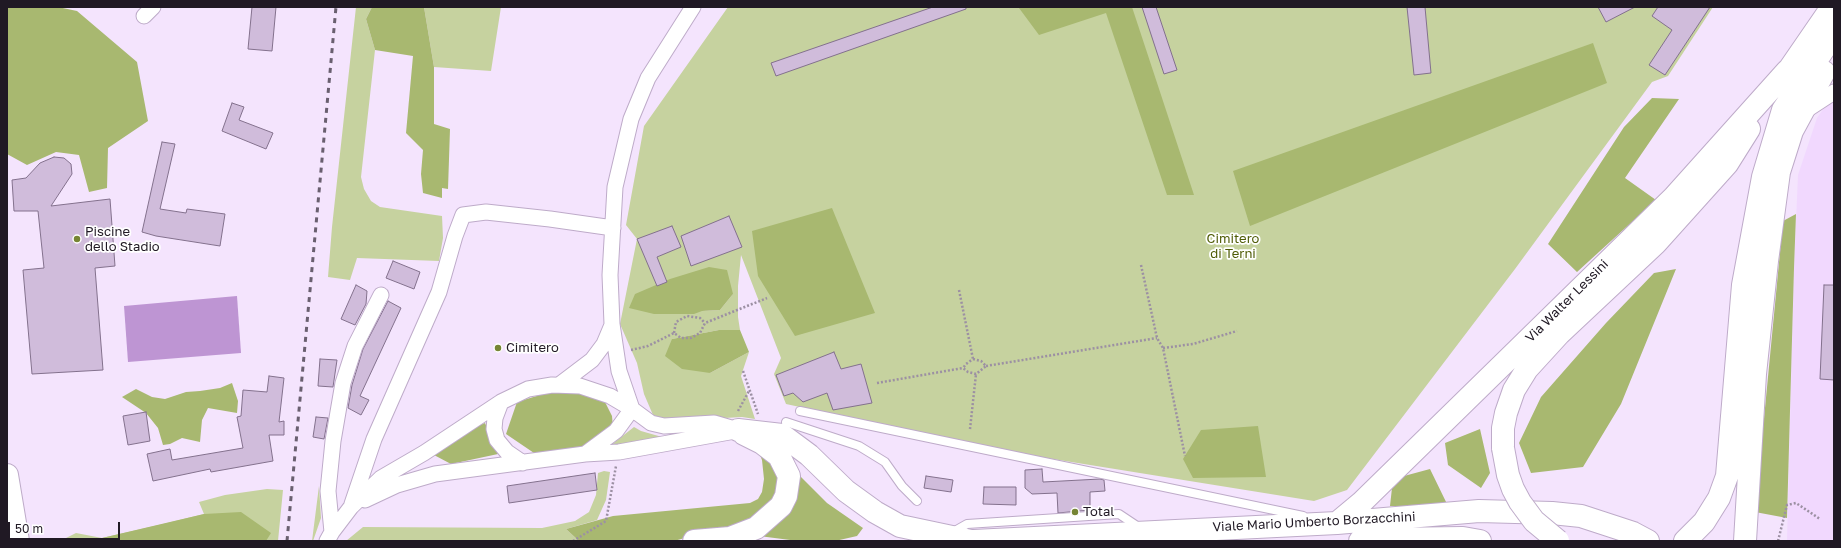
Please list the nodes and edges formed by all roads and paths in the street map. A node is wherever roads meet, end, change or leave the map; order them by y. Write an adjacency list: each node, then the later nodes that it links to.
1 (693, 7): 8 (street)
2 (1832, 7): 5 (main road, Via Walter Lessini)
3 (1834, 34): 58 (main road)
4 (1834, 54): 7 (main road)
5 (1787, 71): 44 (main road, Via Walter Lessini); 56 (main road, Via Walter Lessini, bridge)
6 (1834, 92): 7 (street)
7 (1802, 112): 59 (main road)
8 (613, 228): 14 (street); 42 (street)
9 (1141, 265): 17 (path)
10 (959, 290): 20 (path)
11 (381, 295): 46 (street)
12 (767, 298): 13 (path)
13 (705, 323): 16 (path); 16 (path)
14 (612, 324): 19 (street); 26 (street)
15 (1236, 331): 18 (path)
16 (674, 333): 19 (path)
17 (1156, 338): 18 (path); 21 (path)
18 (1163, 348): 38 (path)
19 (617, 354): 29 (street)
20 (973, 359): 21 (path); 22 (path)
21 (986, 366): 24 (path)
22 (963, 368): 24 (path); 25 (path)
23 (743, 371): 27 (path)
24 (976, 374): 34 (path)
25 (877, 383)
26 (559, 385): 28 (street); 29 (street)
27 (749, 391): 31 (path); 33 (path)
28 (501, 402): 39 (street); 42 (street)
29 (632, 409): 33 (street); 37 (street)
30 (800, 412): 44 (lane)
31 (758, 415)
32 (786, 422): 41 (lane)
33 (714, 423): 35 (street)
34 (970, 429)
35 (738, 430): 36 (street); 47 (main road); 51 (main road)
36 (618, 452): 37 (street); 50 (path)
37 (585, 454): 39 (street)
38 (1185, 456)
39 (523, 463): 42 (street)
40 (7, 475): 48 (main road)
41 (917, 501)
42 (351, 507): 46 (street)
43 (1820, 519): 60 (path)
44 (1337, 523): 45 (main road, Viale Mario Umberto Borzacchini); 57 (main road, Viale Mario Umberto Borzacchini)
45 (1020, 530): 47 (lane); 53 (main road, Viale Mario Umberto Borzacchini)
46 (329, 536)
47 (946, 536): 52 (main road)
48 (19, 539)
49 (1394, 540): 54 (main road, Viale Mario Umberto Borzacchini); 55 (main road)
50 (573, 541)
51 (694, 541)
52 (971, 541)
53 (974, 541)
54 (1360, 541)
55 (1480, 541)
56 (1558, 541)
57 (1648, 541)
58 (1685, 541)
59 (1745, 541)
60 (1778, 541)

